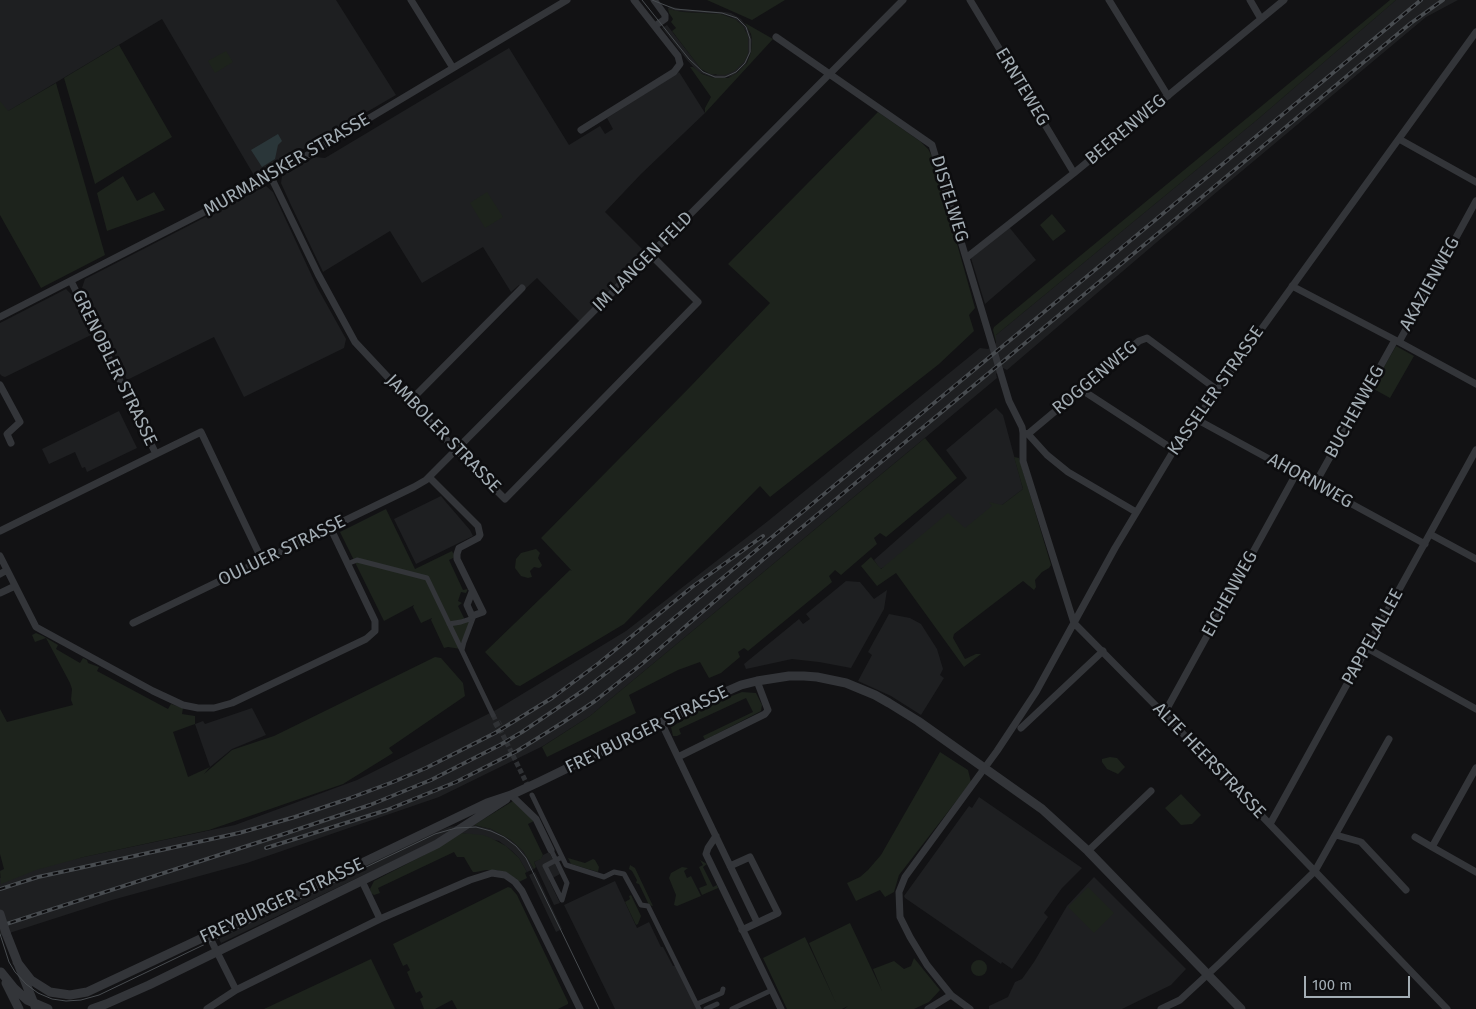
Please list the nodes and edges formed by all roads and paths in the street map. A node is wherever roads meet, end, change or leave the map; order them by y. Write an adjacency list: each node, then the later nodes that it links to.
1 (411, 0): 14 (street)
2 (567, 0): 14 (street, MURMANSKER STRASSE)
3 (634, 0): 11 (street)
4 (654, 0): 11 (street)
5 (903, 0): 15 (street, IM LANGEN FELD)
6 (970, 0): 19 (street, ERNTEWEG)
7 (1110, 0): 16 (street)
8 (1250, 0): 10 (street)
9 (1284, 0): 10 (street, BEERENWEG)
10 (1261, 19): 16 (street, BEERENWEG)
11 (655, 26): 17 (street)
12 (1476, 32): 18 (street, KASSELER STRASSE)
13 (776, 37): 15 (street, DISTELWEG)
14 (453, 68): 20 (street, MURMANSKER STRASSE)
15 (829, 73): 23 (street, IM LANGEN FELD); 24 (street, DISTELWEG)
16 (1168, 96): 19 (street, BEERENWEG)
17 (580, 130)
18 (1399, 139): 21 (street); 26 (street, KASSELER STRASSE)
19 (1074, 173): 24 (street, BEERENWEG)
20 (271, 177): 25 (street, MURMANSKER STRASSE); 35 (street, JAMBOLER STRASSE)
21 (1476, 182)
22 (1476, 201): 29 (street, AKAZIENWEG)
23 (650, 254): 39 (street, IM LANGEN FELD); 39 (street, JAMBOLER STRASSE)
24 (966, 258): 37 (street, DISTELWEG)
25 (71, 281): 28 (street, MURMANSKER STRASSE); 42 (street, GRENOBLER STRASSE)
26 (1292, 286): 29 (street); 32 (street, KASSELER STRASSE)
27 (522, 288): 35 (street)
28 (0, 318)
29 (1397, 340): 30 (street); 45 (street, BUCHENWEG)
30 (1476, 384)
31 (0, 385): 34 (street)
32 (1216, 389): 33 (street, ROGGENWEG); 36 (street, KASSELER STRASSE)
33 (1082, 390): 37 (street, ROGGENWEG); 40 (street)
34 (2, 394): 38 (street)
35 (410, 401): 39 (street, JAMBOLER STRASSE)
36 (1196, 419): 40 (street, KASSELER STRASSE); 43 (street, AHORNWEG)
37 (1025, 434): 46 (street); 59 (street, ALTE HEERSTRASSE)
38 (11, 442)
39 (456, 450): 44 (street, OULUER STRASSE)
40 (1174, 450): 46 (street, KASSELER STRASSE)
41 (1476, 450): 49 (street, PAPPELALLEE)
42 (156, 454): 48 (street, GRENOBLER STRASSE); 53 (street, GRENOBLER STRASSE)
43 (1296, 474): 45 (street, AHORNWEG); 68 (street, EICHENWEG)
44 (430, 476): 47 (street, OULUER STRASSE); 57 (street)
45 (1315, 484): 50 (street, AHORNWEG)
46 (1136, 512): 59 (street, KASSELER STRASSE)
47 (330, 527): 53 (street, OULUER STRASSE); 54 (street)
48 (0, 531)
49 (1430, 534): 50 (street, PAPPELALLEE); 52 (street)
50 (1425, 544): 62 (street, PAPPELALLEE)
51 (0, 556): 55 (street)
52 (1476, 559)
53 (262, 560): 60 (street, OULUER STRASSE)
54 (347, 564): 56 (street); 61 (street)
55 (3, 572): 56 (street)
56 (15, 586): 58 (street)
57 (472, 592)
58 (0, 593)
59 (1074, 623): 64 (street, ALTE HEERSTRASSE); 73 (street, KASSELER STRASSE)
60 (134, 624)
61 (449, 624): 63 (street); 63 (street)
62 (1367, 648): 66 (street); 79 (street, PAPPELALLEE)
63 (462, 650): 67 (street)
64 (1103, 651): 68 (street, ALTE HEERSTRASSE); 70 (street)
65 (757, 681): 69 (street, FREYBURGER STRASSE); 72 (street); 73 (street, FREYBURGER STRASSE)
66 (1476, 709)
67 (493, 714)
68 (1164, 714): 79 (street, ALTE HEERSTRASSE)
69 (661, 722): 72 (street); 77 (street, FREYBURGER STRASSE)
70 (1021, 728)
71 (1389, 739): 80 (street)
72 (678, 757): 81 (street)
73 (984, 768): 85 (street, FREYBURGER STRASSE); 105 (street, KASSELER STRASSE)
74 (1476, 768): 75 (street)
75 (1474, 778): 83 (street)
76 (1151, 790): 85 (street)
77 (511, 795): 84 (street); 91 (street, FREYBURGER STRASSE); 97 (street, FREYBURGER STRASSE)
78 (532, 795): 86 (street)
79 (1270, 824): 89 (street, ALTE HEERSTRASSE)
80 (1336, 835): 89 (street); 92 (street)
81 (716, 836): 88 (street); 96 (street)
82 (1415, 837): 83 (street)
83 (1432, 847): 90 (street)
84 (551, 850): 87 (street)
85 (1088, 851): 101 (street, FREYBURGER STRASSE)
86 (562, 857): 87 (street); 109 (street)
87 (556, 860): 87 (street)
88 (730, 866): 95 (street); 95 (street)
89 (1315, 871): 101 (street); 122 (street, ALTE HEERSTRASSE)
90 (1476, 872)
91 (362, 881): 94 (street); 98 (street, FREYBURGER STRASSE)
92 (1406, 890)
93 (0, 914): 99 (street, bridge)
94 (380, 918): 103 (street); 114 (street)
95 (757, 922): 96 (street)
96 (742, 930): 104 (street)
97 (209, 936): 98 (street); 99 (street, FREYBURGER STRASSE)
98 (216, 951): 103 (street); 112 (street, FREYBURGER STRASSE)
99 (17, 962): 107 (street)
100 (1, 971): 107 (street); 110 (street)
101 (1207, 975): 120 (street); 121 (street, FREYBURGER STRASSE)
102 (723, 989): 106 (street)
103 (236, 990): 113 (street)
104 (772, 990): 116 (street); 117 (street)
105 (951, 995): 118 (street); 119 (street, KASSELER STRASSE)
106 (710, 998): 108 (street); 109 (street)
107 (34, 1006): 111 (street)
108 (715, 1006): 115 (street)
109 (698, 1007)
110 (19, 1009)
111 (48, 1009)
112 (92, 1009)
113 (207, 1009)
114 (580, 1009)
115 (706, 1009)
116 (732, 1009)
117 (781, 1009)
118 (928, 1009)
119 (970, 1009)
120 (1161, 1009)
121 (1241, 1009)
122 (1447, 1009)

